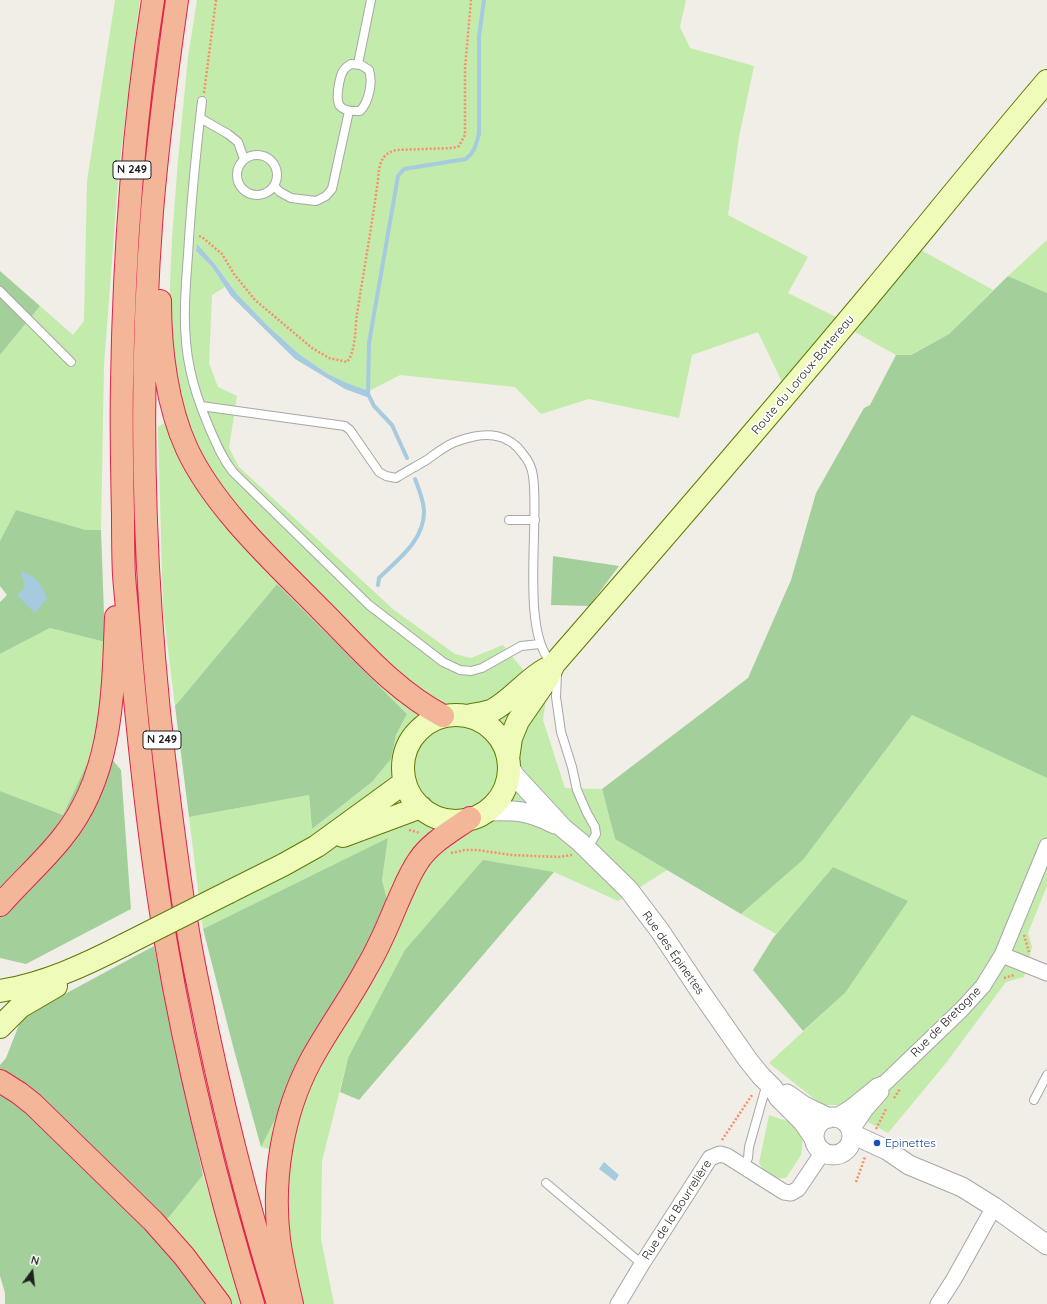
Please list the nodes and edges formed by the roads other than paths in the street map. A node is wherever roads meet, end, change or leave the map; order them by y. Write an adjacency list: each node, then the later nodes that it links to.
1 (153, 0): 17 (highway, N 249)
2 (177, 0): 10 (highway, N 249)
3 (371, 0): 4 (lane)
4 (358, 64): 7 (lane); 7 (lane)
5 (1047, 81): 19 (main road, Route du Loroux-Bottereau)
6 (202, 101): 8 (lane)
7 (349, 111): 11 (lane)
8 (200, 118): 9 (lane); 14 (lane)
9 (244, 159): 11 (lane); 11 (lane)
10 (157, 164): 20 (highway); 51 (highway, N 249)
11 (274, 186)
12 (0, 292): 13 (lane)
13 (71, 362)
14 (201, 406): 16 (lane); 18 (lane)
15 (509, 520): 16 (lane)
16 (535, 520): 18 (lane)
17 (124, 575): 30 (highway); 50 (highway, N 249)
18 (540, 644): 19 (lane)
19 (554, 664): 21 (main road, Route du Loroux-Bottereau); 22 (main road, Route du Loroux-Bottereau); 29 (lane)
20 (443, 716): 21 (main road); 23 (main road)
21 (468, 716): 22 (main road)
22 (508, 762): 25 (main road); 26 (street, Rue des Épinettes)
23 (405, 782): 24 (main road); 27 (main road)
24 (421, 807): 25 (main road); 27 (main road)
25 (478, 815): 26 (street, Rue des Épinettes); 52 (highway)
26 (563, 828): 29 (street, Rue des Épinettes)
27 (317, 846): 32 (main road, bridge)
28 (1047, 846): 31 (street, Rue de Bretagne)
29 (585, 847): 38 (street, Rue des Épinettes)
30 (0, 905)
31 (1002, 955): 33 (street); 39 (street, Rue de Bretagne)
32 (97, 958): 34 (main road); 35 (main road)
33 (1047, 973)
34 (0, 991)
35 (0, 1027)
36 (1047, 1074): 40 (lane)
37 (0, 1081): 49 (highway)
38 (767, 1082): 41 (street, Rue des Épinettes); 43 (street, Rue des Épinettes); 44 (lane)
39 (885, 1083): 41 (street, Rue de Bretagne); 42 (street, Rue de Bretagne)
40 (1034, 1100)
41 (832, 1117): 42 (street); 43 (street)
42 (850, 1138): 43 (street); 46 (street)
43 (819, 1145): 44 (street, Rue de la Bourrelière)
44 (744, 1166): 48 (street, Rue de la Bourrelière)
45 (546, 1183): 48 (lane)
46 (994, 1207): 47 (street); 54 (street)
47 (1047, 1245)
48 (642, 1264): 53 (street, Rue de la Bourrelière)
49 (220, 1304)
50 (253, 1304)
51 (278, 1304)
52 (292, 1304)
53 (618, 1304)
54 (938, 1304)

